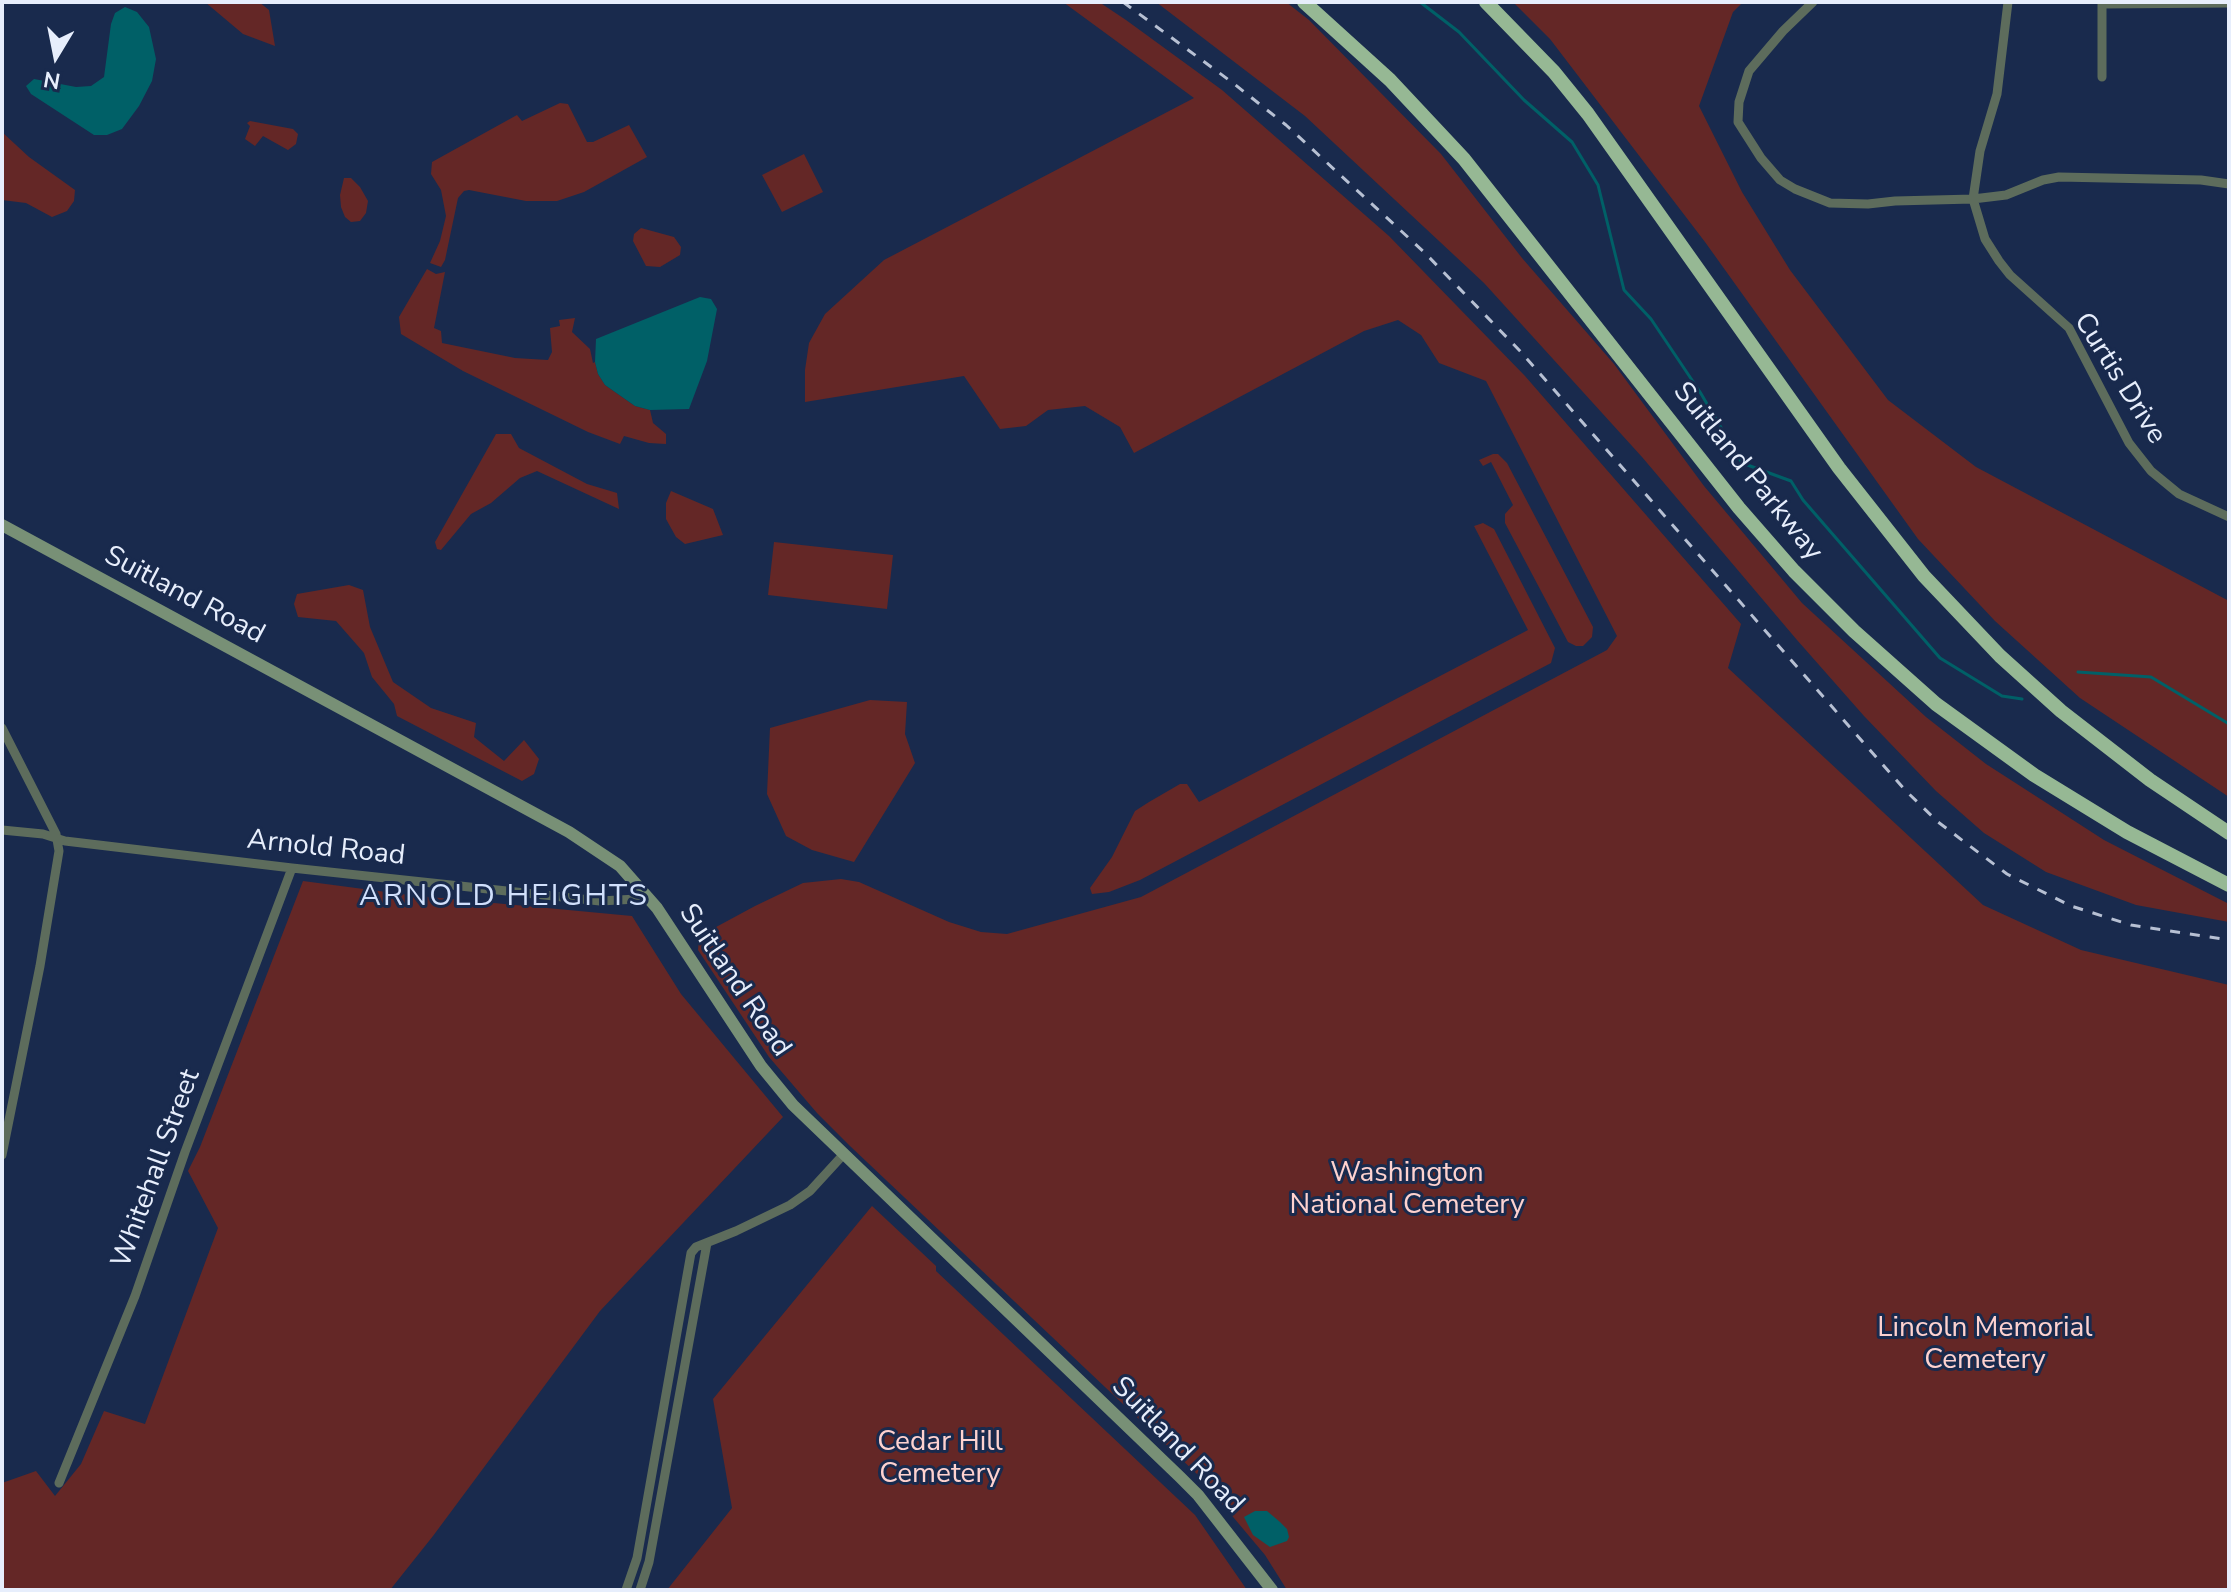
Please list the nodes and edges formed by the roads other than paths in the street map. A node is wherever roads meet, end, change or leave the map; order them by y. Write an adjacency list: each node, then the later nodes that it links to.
1 (1304, 2): 17 (highway, Suitland Parkway)
2 (1486, 2): 14 (highway)
3 (1813, 2): 9 (street)
4 (2008, 2): 9 (street, Curtis Drive)
5 (2102, 3): 6 (street); 7 (street)
6 (2229, 3)
7 (2102, 77)
8 (2229, 184): 9 (street)
9 (1973, 199): 10 (street, Curtis Drive)
10 (2229, 517)
11 (2, 525): 18 (main road, Suitland Road)
12 (2, 728): 15 (street)
13 (2, 830): 15 (street, Arnold Road)
14 (2229, 833)
15 (57, 840): 16 (street, Arnold Road); 19 (street)
16 (292, 868): 18 (street, Arnold Road); 22 (street, Whitehall Street)
17 (2229, 885)
18 (645, 893): 20 (main road, Suitland Road)
19 (2, 1155)
20 (843, 1155): 21 (street); 25 (main road, Suitland Road)
21 (707, 1243): 23 (street); 24 (street)
22 (59, 1483)
23 (626, 1590)
24 (640, 1590)
25 (1272, 1590)

